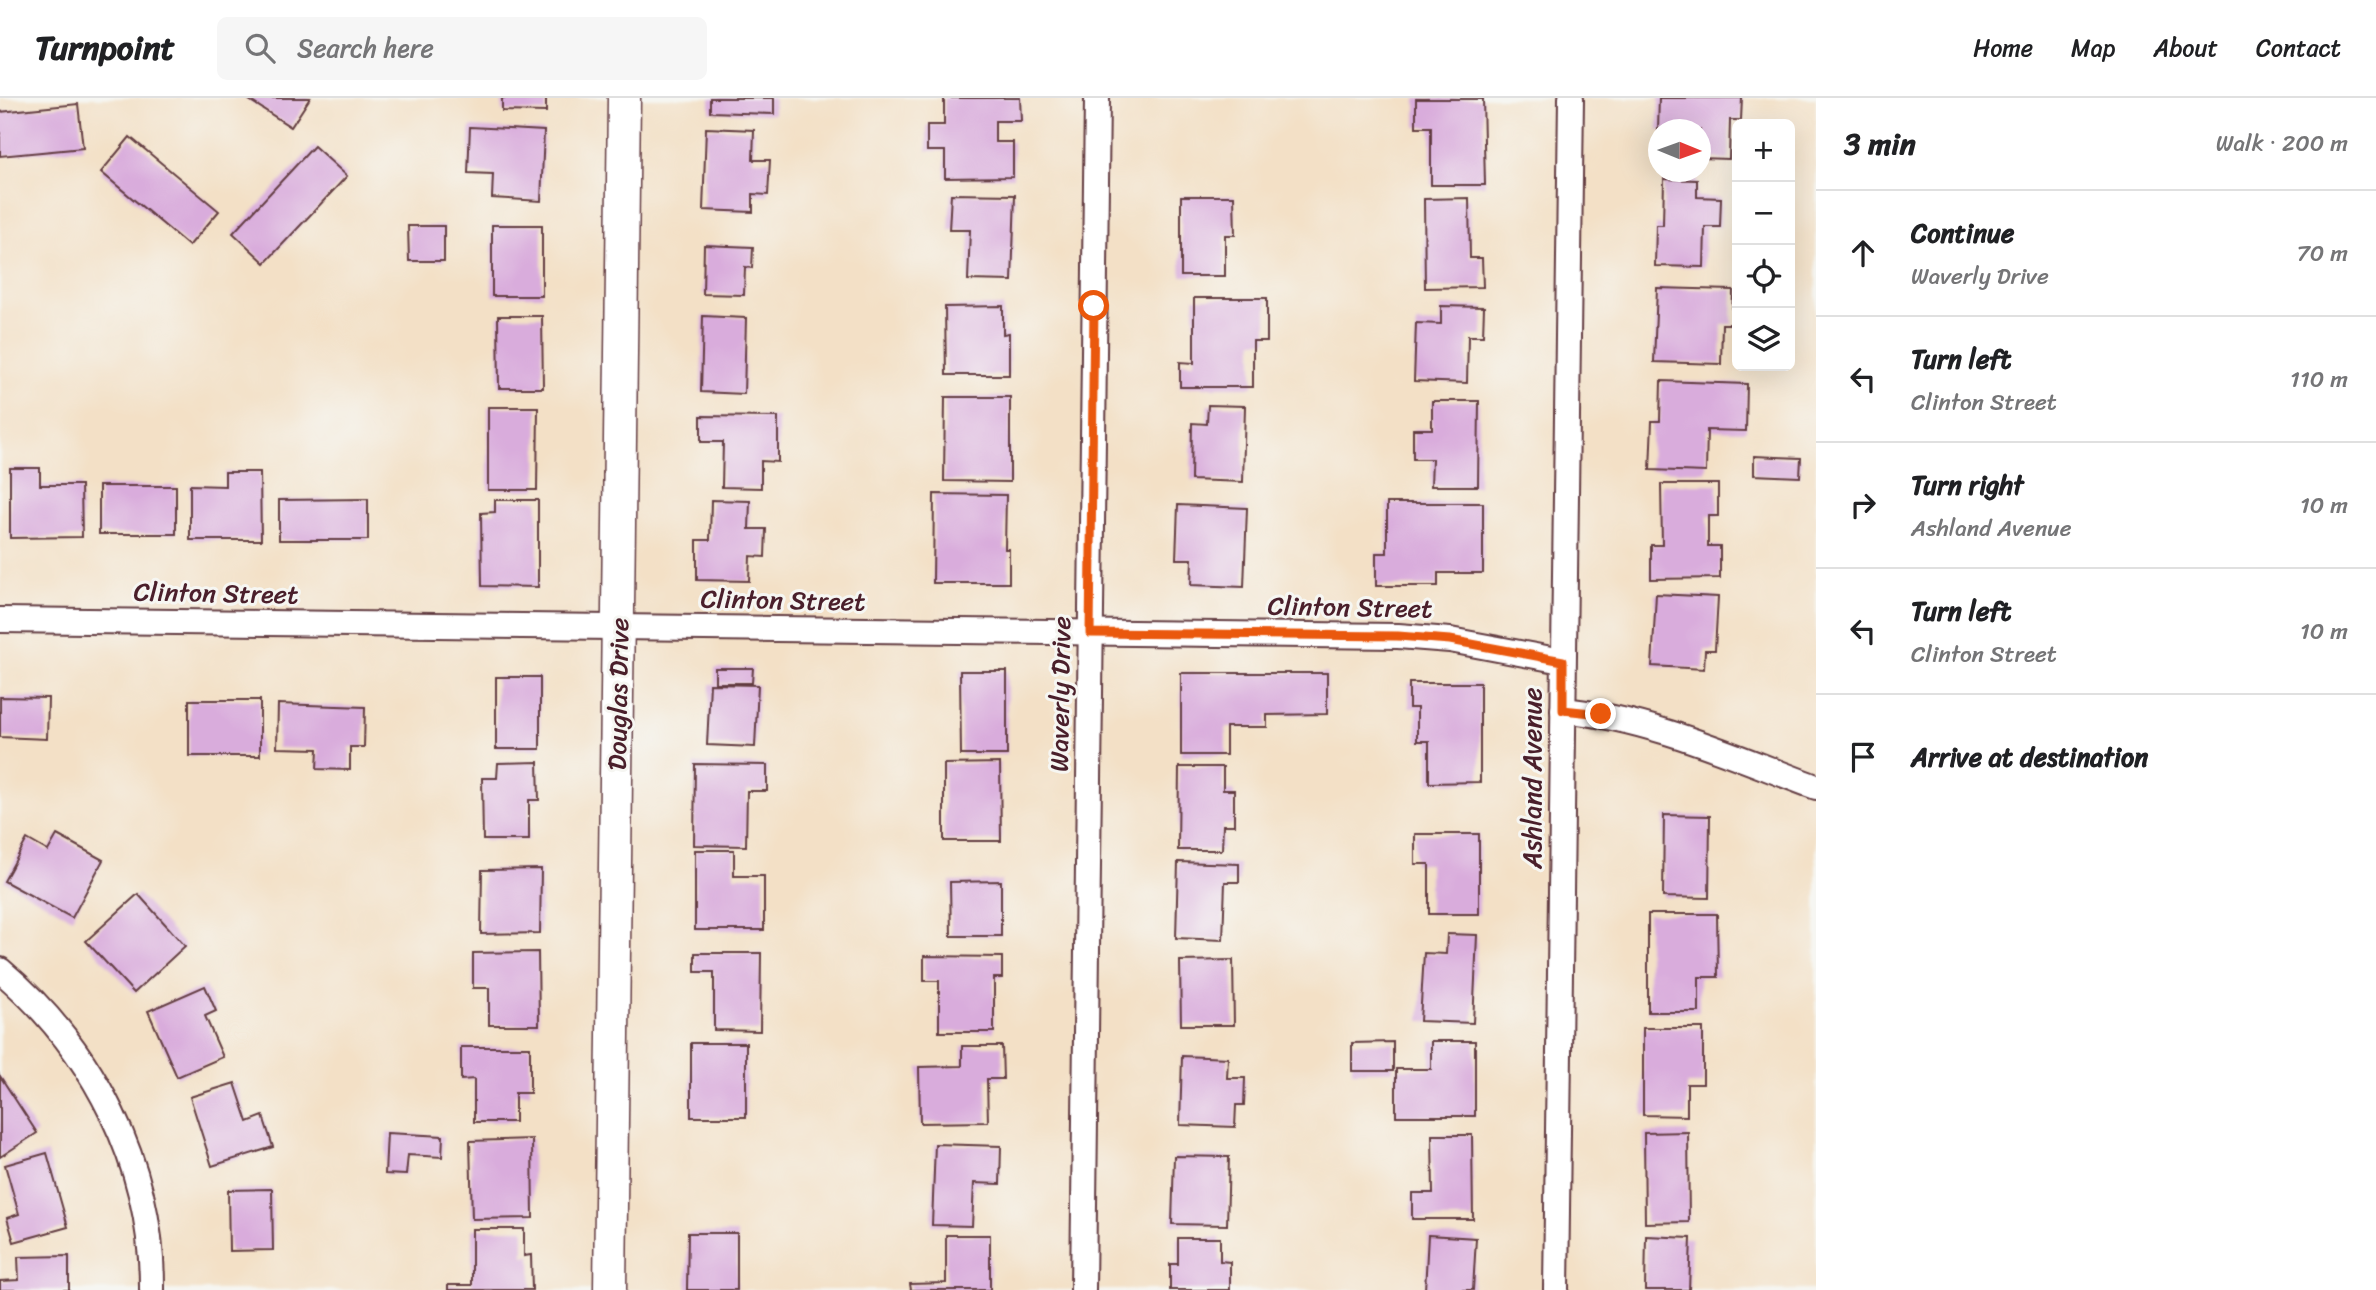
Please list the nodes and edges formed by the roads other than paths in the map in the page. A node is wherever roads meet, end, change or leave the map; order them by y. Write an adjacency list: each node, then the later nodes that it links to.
1 (624, 98): 5 (street, Douglas Drive)
2 (1097, 98): 6 (street, Waverly Drive)
3 (1571, 98): 7 (street, Ashland Avenue)
4 (0, 620): 5 (street, Clinton Street)
5 (618, 628): 6 (street, Clinton Street); 12 (street, Douglas Drive)
6 (1090, 633): 7 (street, Clinton Street); 13 (street, Waverly Drive)
7 (1563, 661): 8 (street, Ashland Avenue)
8 (1563, 710): 9 (street); 14 (street, Ashland Avenue)
9 (1816, 787)
10 (0, 970): 11 (street)
11 (152, 1290)
12 (610, 1290)
13 (1083, 1290)
14 (1556, 1290)

